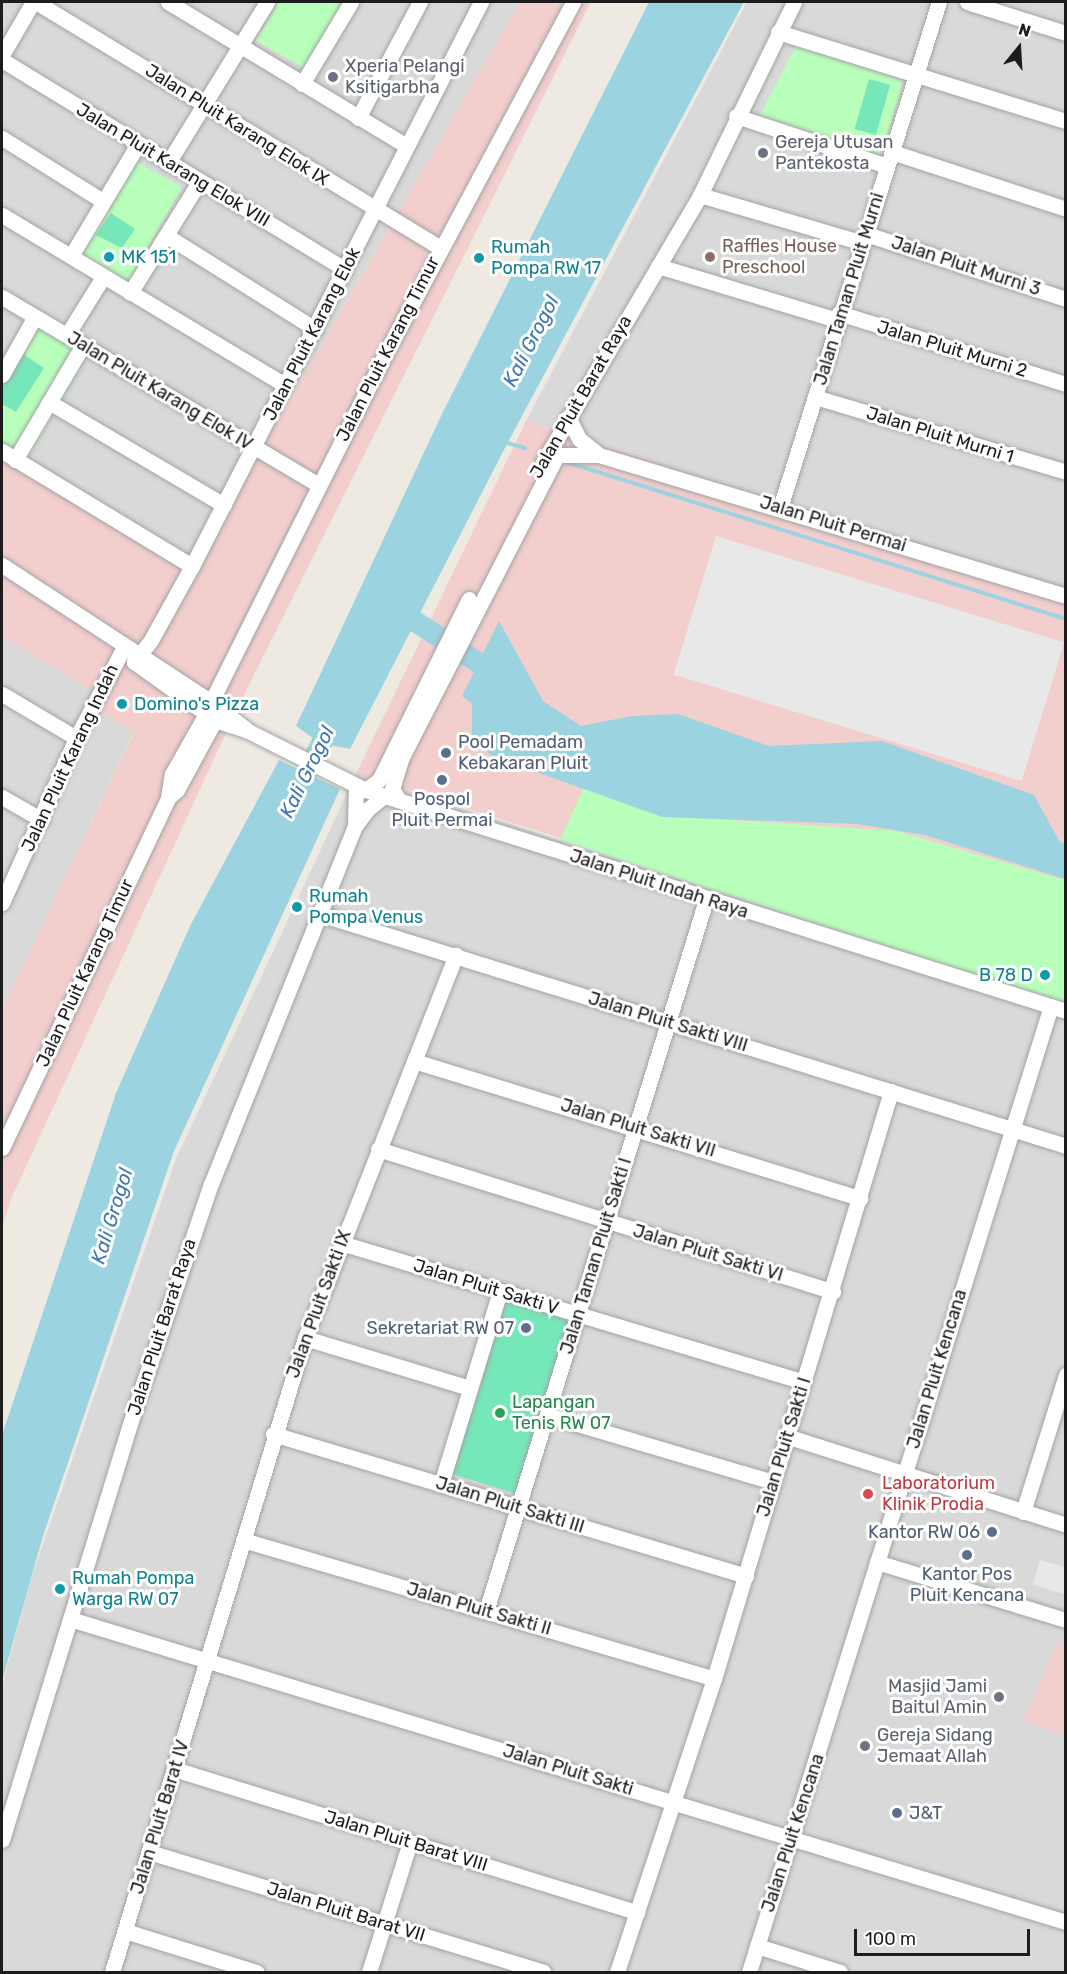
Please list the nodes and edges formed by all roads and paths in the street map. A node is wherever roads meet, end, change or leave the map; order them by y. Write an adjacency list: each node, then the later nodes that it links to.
1 (34, 2): 15 (street); 19 (street, Jalan Pluit Karang Elok IX)
2 (168, 2): 11 (street)
3 (267, 2): 14 (street)
4 (351, 2): 18 (street)
5 (420, 2): 21 (street)
6 (482, 2): 25 (street, Jalan Pluit Karang Elok)
7 (573, 2): 36 (street, Jalan Pluit Karang Timur)
8 (794, 2): 12 (street, Jalan Pluit Barat Raya)
9 (939, 2): 17 (street, Jalan Taman Pluit Murni)
10 (967, 2): 13 (street)
11 (186, 6): 14 (street)
12 (778, 32): 17 (street); 20 (street, Jalan Pluit Barat Raya)
13 (1065, 33)
14 (239, 46): 18 (street); 19 (street)
15 (2, 55)
16 (2, 60): 24 (street, Jalan Pluit Karang Elok VIII)
17 (915, 75): 22 (street); 26 (street, Jalan Taman Pluit Murni)
18 (302, 84): 21 (street)
19 (204, 105): 27 (street); 32 (street, Jalan Pluit Karang Elok IX)
20 (736, 116): 26 (street); 29 (street, Jalan Pluit Barat Raya)
21 (358, 118): 25 (street)
22 (1065, 121)
23 (2, 138): 30 (street)
24 (138, 144): 27 (street, Jalan Pluit Karang Elok VIII); 30 (street)
25 (405, 145): 32 (street, Jalan Pluit Karang Elok)
26 (889, 159): 31 (street); 35 (street, Jalan Taman Pluit Murni)
27 (168, 163): 28 (street, Jalan Pluit Karang Elok VIII)
28 (199, 182): 34 (street); 39 (street, Jalan Pluit Karang Elok VIII)
29 (700, 195): 35 (street, Jalan Pluit Murni 3); 38 (street, Jalan Pluit Barat Raya)
30 (103, 201): 37 (street)
31 (1065, 209)
32 (375, 210): 36 (street, Jalan Pluit Karang Elok IX); 39 (street, Jalan Pluit Karang Elok)
33 (2, 215): 37 (street)
34 (167, 236): 41 (street); 46 (street)
35 (865, 238): 43 (street, Jalan Pluit Murni 3); 44 (street, Jalan Taman Pluit Murni)
36 (440, 248): 60 (street, Jalan Pluit Karang Timur)
37 (71, 256): 40 (street)
38 (658, 266): 44 (street, Jalan Pluit Murni 2); 54 (street, Jalan Pluit Barat Raya)
39 (345, 270): 46 (street, Jalan Pluit Karang Elok)
40 (103, 277): 41 (street); 47 (street)
41 (130, 293): 51 (street)
42 (2, 297): 45 (street, Jalan Pluit Karang Elok IV)
43 (1065, 299)
44 (838, 317): 50 (street, Jalan Pluit Murni 2); 52 (street, Jalan Taman Pluit Murni)
45 (34, 318): 47 (street, Jalan Pluit Karang Elok IV); 49 (street)
46 (315, 329): 51 (street, Jalan Pluit Karang Elok)
47 (67, 335): 48 (street, Jalan Pluit Karang Elok IV)
48 (83, 345): 53 (street); 55 (street, Jalan Pluit Karang Elok IV)
49 (2, 375)
50 (1065, 384)
51 (285, 385): 55 (street, Jalan Pluit Karang Elok)
52 (815, 398): 59 (street, Jalan Pluit Murni 1); 62 (street, Jalan Taman Pluit Murni)
53 (49, 402): 58 (street); 61 (street)
54 (568, 417): 57 (street); 68 (street, Jalan Pluit Barat Raya)
55 (254, 448): 60 (street, Jalan Pluit Karang Elok IV); 61 (street, Jalan Pluit Karang Elok)
56 (2, 451): 58 (street)
57 (599, 455): 62 (street, Jalan Pluit Permai); 68 (street, Jalan Pluit Barat Raya)
58 (15, 459): 64 (street)
59 (1065, 472)
60 (318, 485): 69 (street, Jalan Pluit Karang Timur)
61 (224, 505): 64 (street, Jalan Pluit Karang Elok)
62 (780, 508): 65 (street, Jalan Pluit Permai)
63 (2, 565): 66 (street, Jalan Pluit Indah Raya)
64 (192, 566): 66 (street, Jalan Pluit Karang Elok)
65 (1065, 596)
66 (133, 655): 69 (street, Jalan Pluit Indah Raya); 70 (street, Jalan Pluit Karang Indah)
67 (2, 694): 70 (street)
68 (421, 703): 71 (street, Jalan Pluit Barat Raya)
69 (211, 712): 72 (street, Jalan Pluit Indah Raya); 88 (street, Jalan Pluit Karang Timur)
70 (76, 738): 75 (street, Jalan Pluit Karang Indah)
71 (399, 749): 72 (street, Jalan Pluit Barat Raya); 74 (street, Jalan Pluit Barat Raya)
72 (355, 785): 74 (street, Jalan Pluit Indah Raya); 76 (street, Jalan Pluit Barat Raya)
73 (2, 797): 75 (street)
74 (392, 798): 76 (street, Jalan Pluit Barat Raya); 77 (street, Jalan Pluit Indah Raya)
75 (42, 820): 78 (street, Jalan Pluit Karang Indah)
76 (356, 826): 79 (street, Jalan Pluit Barat Raya)
77 (706, 900): 81 (street, Jalan Pluit Indah Raya); 82 (street, Jalan Taman Pluit Sakti I)
78 (2, 901)
79 (323, 915): 80 (street, Jalan Pluit Sakti VIII); 114 (street, Jalan Pluit Barat Raya)
80 (456, 955): 82 (street, Jalan Pluit Sakti VIII); 83 (street, Jalan Pluit Sakti IX)
81 (1058, 1009): 86 (street, Jalan Pluit Kencana)
82 (668, 1023): 84 (street, Jalan Pluit Sakti VIII); 85 (street, Jalan Taman Pluit Sakti I)
83 (414, 1061): 85 (street, Jalan Pluit Sakti VII); 89 (street, Jalan Pluit Sakti IX)
84 (891, 1091): 86 (street, Jalan Pluit Sakti VIII); 90 (street, Jalan Pluit Sakti I)
85 (636, 1127): 90 (street, Jalan Pluit Sakti VII); 91 (street, Jalan Taman Pluit Sakti I)
86 (1012, 1129): 87 (street, Jalan Pluit Sakti VIII); 104 (street, Jalan Pluit Kencana)
87 (1065, 1146)
88 (2, 1148)
89 (378, 1149): 91 (street, Jalan Pluit Sakti VI); 92 (street, Jalan Pluit Sakti IX)
90 (860, 1198): 94 (street, Jalan Pluit Sakti I)
91 (607, 1221): 94 (street, Jalan Pluit Sakti VI); 95 (street, Jalan Taman Pluit Sakti I)
92 (341, 1243): 93 (street, Jalan Pluit Sakti V); 96 (street, Jalan Pluit Sakti IX)
93 (500, 1291): 95 (street, Jalan Pluit Sakti V); 99 (street)
94 (833, 1292): 98 (street, Jalan Pluit Sakti I)
95 (578, 1314): 98 (street, Jalan Pluit Sakti V); 100 (street, Jalan Taman Pluit Sakti I)
96 (305, 1338): 99 (street); 102 (street, Jalan Pluit Sakti IX)
97 (1065, 1376): 101 (street)
98 (803, 1382): 103 (street, Jalan Pluit Sakti I)
99 (470, 1388): 106 (street)
100 (547, 1414): 105 (street); 107 (street, Jalan Taman Pluit Sakti I)
101 (1059, 1421): 108 (street)
102 (273, 1434): 106 (street, Jalan Pluit Sakti III); 110 (street, Jalan Pluit Sakti IX)
103 (786, 1436): 104 (street); 105 (street, Jalan Pluit Sakti I)
104 (905, 1473): 108 (street); 111 (street, Jalan Pluit Kencana)
105 (773, 1482): 112 (street, Jalan Pluit Sakti I)
106 (441, 1484): 107 (street, Jalan Pluit Sakti III)
107 (518, 1508): 112 (street, Jalan Pluit Sakti III); 113 (street, Jalan Taman Pluit Sakti I)
108 (1023, 1512): 109 (street)
109 (1065, 1525)
110 (243, 1540): 113 (street, Jalan Pluit Sakti II); 116 (street, Jalan Pluit Sakti IX)
111 (877, 1562): 115 (street); 120 (street, Jalan Pluit Kencana)
112 (746, 1576): 117 (street, Jalan Pluit Sakti I)
113 (486, 1611): 117 (street, Jalan Pluit Sakti II)
114 (70, 1619): 116 (street, Jalan Pluit Sakti); 121 (street, Jalan Pluit Barat Raya)
115 (1065, 1620)
116 (206, 1662): 118 (street, Jalan Pluit Barat IV); 119 (street, Jalan Pluit Sakti)
117 (714, 1679): 119 (street, Jalan Pluit Sakti I)
118 (174, 1770): 122 (street, Jalan Pluit Barat VIII); 123 (street, Jalan Pluit Barat IV)
119 (673, 1801): 120 (street, Jalan Pluit Sakti); 124 (street, Jalan Pluit Sakti I)
120 (793, 1838): 125 (street, Jalan Pluit Sakti); 128 (street, Jalan Pluit Kencana)
121 (2, 1840)
122 (410, 1842): 124 (street, Jalan Pluit Barat VIII); 126 (street)
123 (149, 1852): 126 (street, Jalan Pluit Barat VII); 127 (street, Jalan Pluit Barat IV)
124 (637, 1912): 133 (street, Jalan Pluit Sakti I)
125 (1065, 1922)
126 (385, 1923): 131 (street); 132 (street, Jalan Pluit Barat VII)
127 (125, 1931): 129 (street, Jalan Pluit Barat IV); 130 (street)
128 (757, 1946): 134 (street, Jalan Pluit Kencana); 135 (street)
129 (112, 1972)
130 (257, 1972)
131 (369, 1972)
132 (543, 1972)
133 (617, 1972)
134 (749, 1972)
135 (840, 1972)

